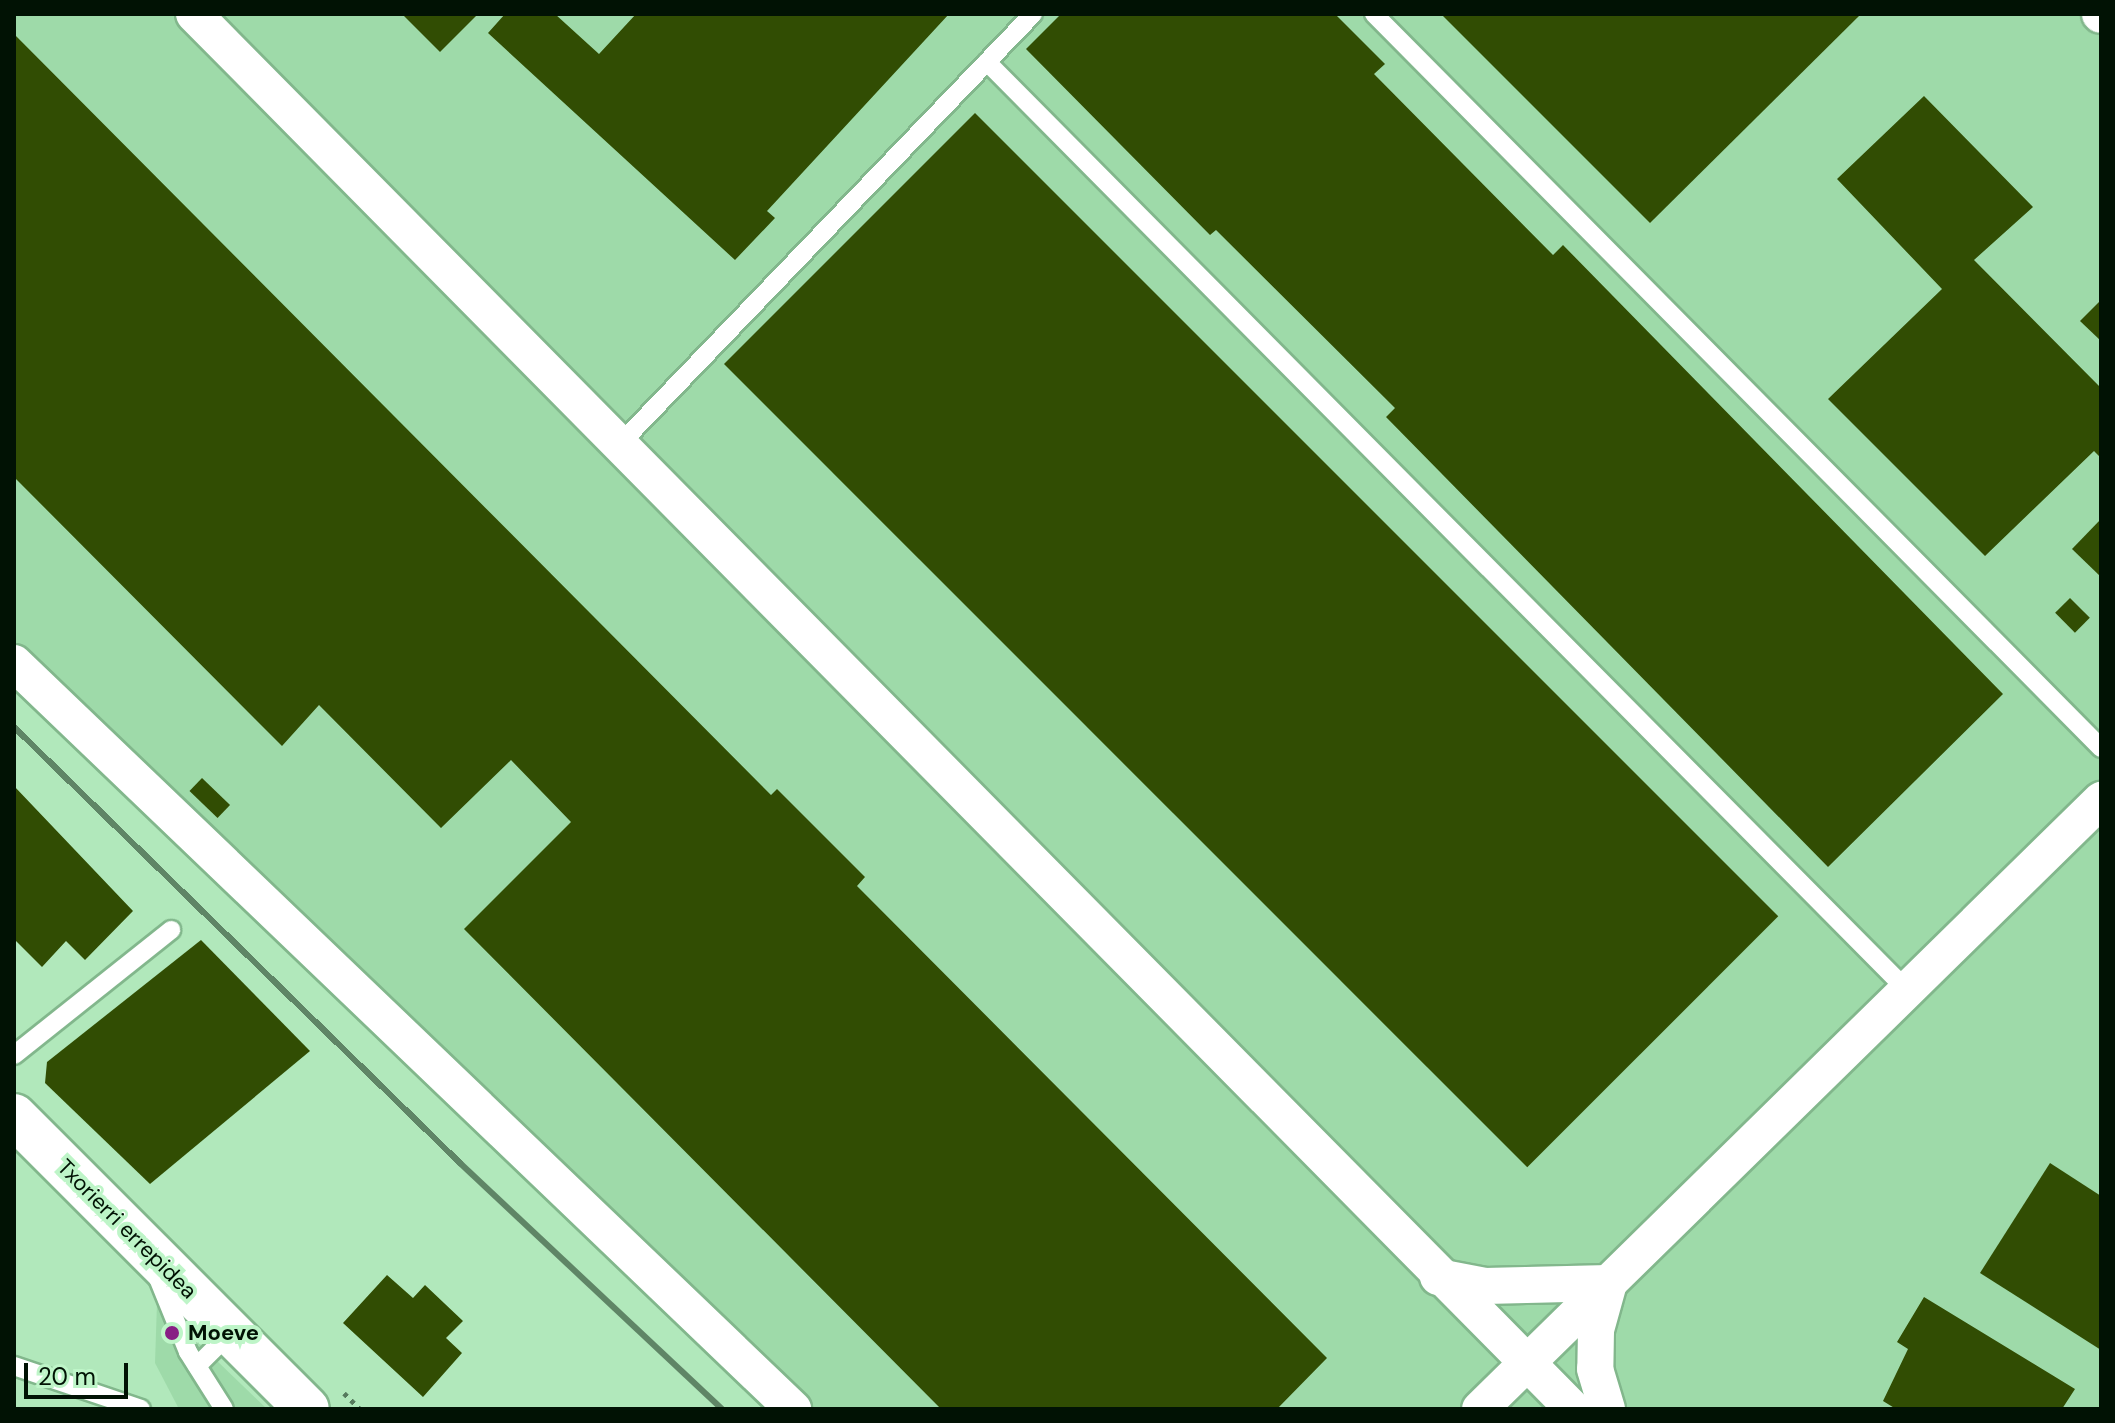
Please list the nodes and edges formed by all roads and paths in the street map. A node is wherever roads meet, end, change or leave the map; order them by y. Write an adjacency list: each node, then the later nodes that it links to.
1 (194, 14): 5 (street)
2 (1033, 14): 4 (lane)
3 (1374, 14): 7 (lane)
4 (987, 62): 5 (lane); 10 (lane)
5 (618, 446): 14 (street)
6 (14, 663): 23 (street)
7 (2101, 748)
8 (2101, 800): 10 (street)
9 (171, 930): 11 (lane)
10 (1908, 991): 15 (street)
11 (14, 1055)
12 (14, 1116): 13 (street, Txorierri errepidea)
13 (147, 1249): 16 (street, Txorierri errepidea); 19 (lane)
14 (1438, 1277): 15 (street); 17 (street)
15 (1609, 1283): 17 (street); 26 (street)
16 (230, 1333): 19 (lane); 22 (street, Txorierri errepidea)
17 (1525, 1364): 24 (street); 25 (street)
18 (14, 1366): 21 (lane)
19 (197, 1366): 20 (lane)
20 (216, 1404)
21 (141, 1409)
22 (307, 1409)
23 (793, 1409)
24 (1480, 1409)
25 (1573, 1409)
26 (1607, 1409)

